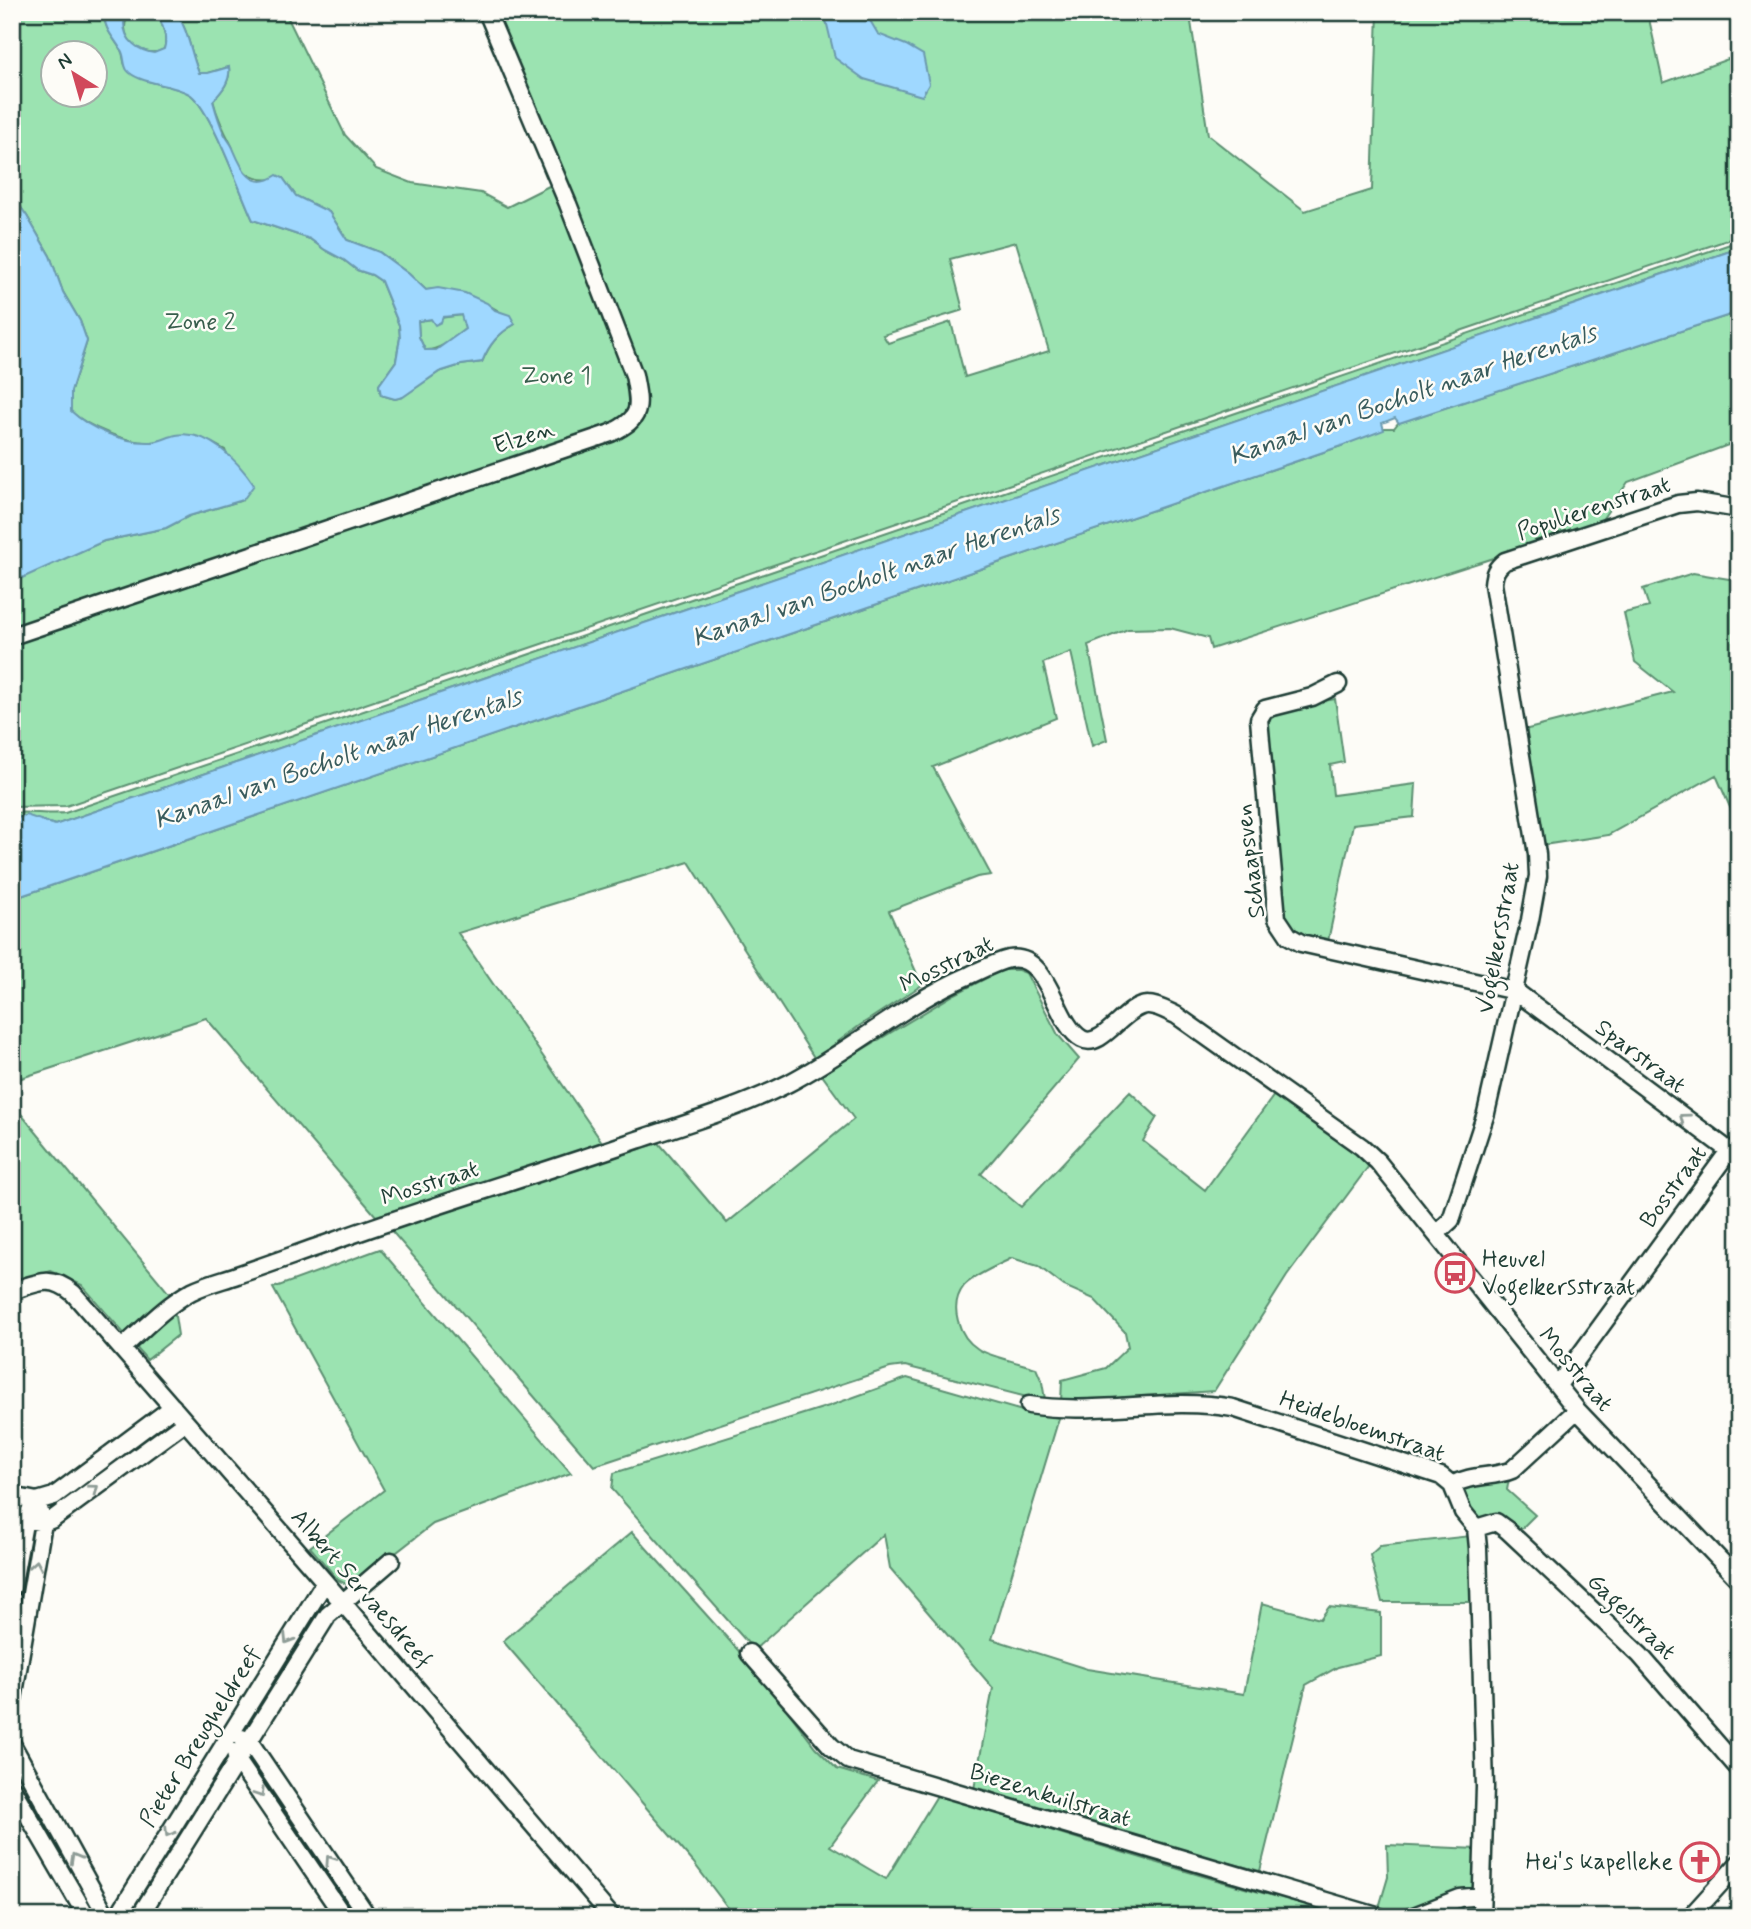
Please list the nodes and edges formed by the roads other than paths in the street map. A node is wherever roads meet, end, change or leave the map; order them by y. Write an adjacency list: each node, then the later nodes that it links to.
1 (487, 12): 4 (street, Elzen)
2 (1739, 509): 3 (street, Populierenstraat)
3 (1505, 561): 6 (street, Vogelkersstraat)
4 (12, 636)
5 (1338, 684): 6 (street, Schaapsven)
6 (1515, 991): 7 (street, Sparstraat, one-way to 6); 8 (street, Vogelkersstraat)
7 (1734, 1155): 11 (street, Bosstraat)
8 (1436, 1234): 10 (street, Mosstraat); 11 (street, Mosstraat)
9 (12, 1291): 10 (street, Albert Servaesdreef)
10 (122, 1348): 13 (street, Albert Servaesdreef)
11 (1558, 1385): 14 (street, Mosstraat)
12 (1029, 1405): 16 (street, Heidebloemstraat)
13 (173, 1407): 15 (street, Albert Servaesdreef); 18 (street)
14 (1577, 1410): 16 (street); 23 (street, Mosstraat)
15 (185, 1422): 20 (street, one-way to 15); 24 (street, Albert Servaesdreef)
16 (1452, 1485): 21 (street, Heidebloemstraat)
17 (12, 1496): 18 (street)
18 (37, 1501): 19 (street); 20 (street)
19 (18, 1517): 20 (street); 25 (street)
20 (43, 1523): 28 (street, one-way to 20)
21 (1476, 1528): 33 (street, Gagelstraat); 36 (street)
22 (391, 1561): 26 (street)
23 (1739, 1580)
24 (325, 1581): 26 (street, Albert Servaesdreef); 29 (street, Pieter Breugheldreef, one-way to 29)
25 (12, 1588)
26 (342, 1601): 30 (street, Pieter Breugheldreef); 43 (street, Albert Servaesdreef)
27 (749, 1653): 44 (street, Biezenkuilstraat)
28 (12, 1705)
29 (230, 1733): 30 (street); 32 (street); 39 (street, Pieter Breugheldreef, one-way to 39)
30 (249, 1741): 32 (street, Pieter Breugheldreef); 42 (street, one-way to 30)
31 (12, 1744): 38 (street, one-way to 31)
32 (237, 1760): 40 (street, Pieter Breugheldreef); 41 (street, one-way to 41)
33 (1739, 1769)
34 (12, 1788): 37 (street)
35 (1739, 1863): 47 (street)
36 (1482, 1896): 45 (street); 46 (street)
37 (87, 1917)
38 (109, 1917)
39 (117, 1917)
40 (139, 1917)
41 (344, 1917)
42 (368, 1917)
43 (612, 1917)
44 (1380, 1917)
45 (1411, 1917)
46 (1481, 1917)
47 (1690, 1917)

